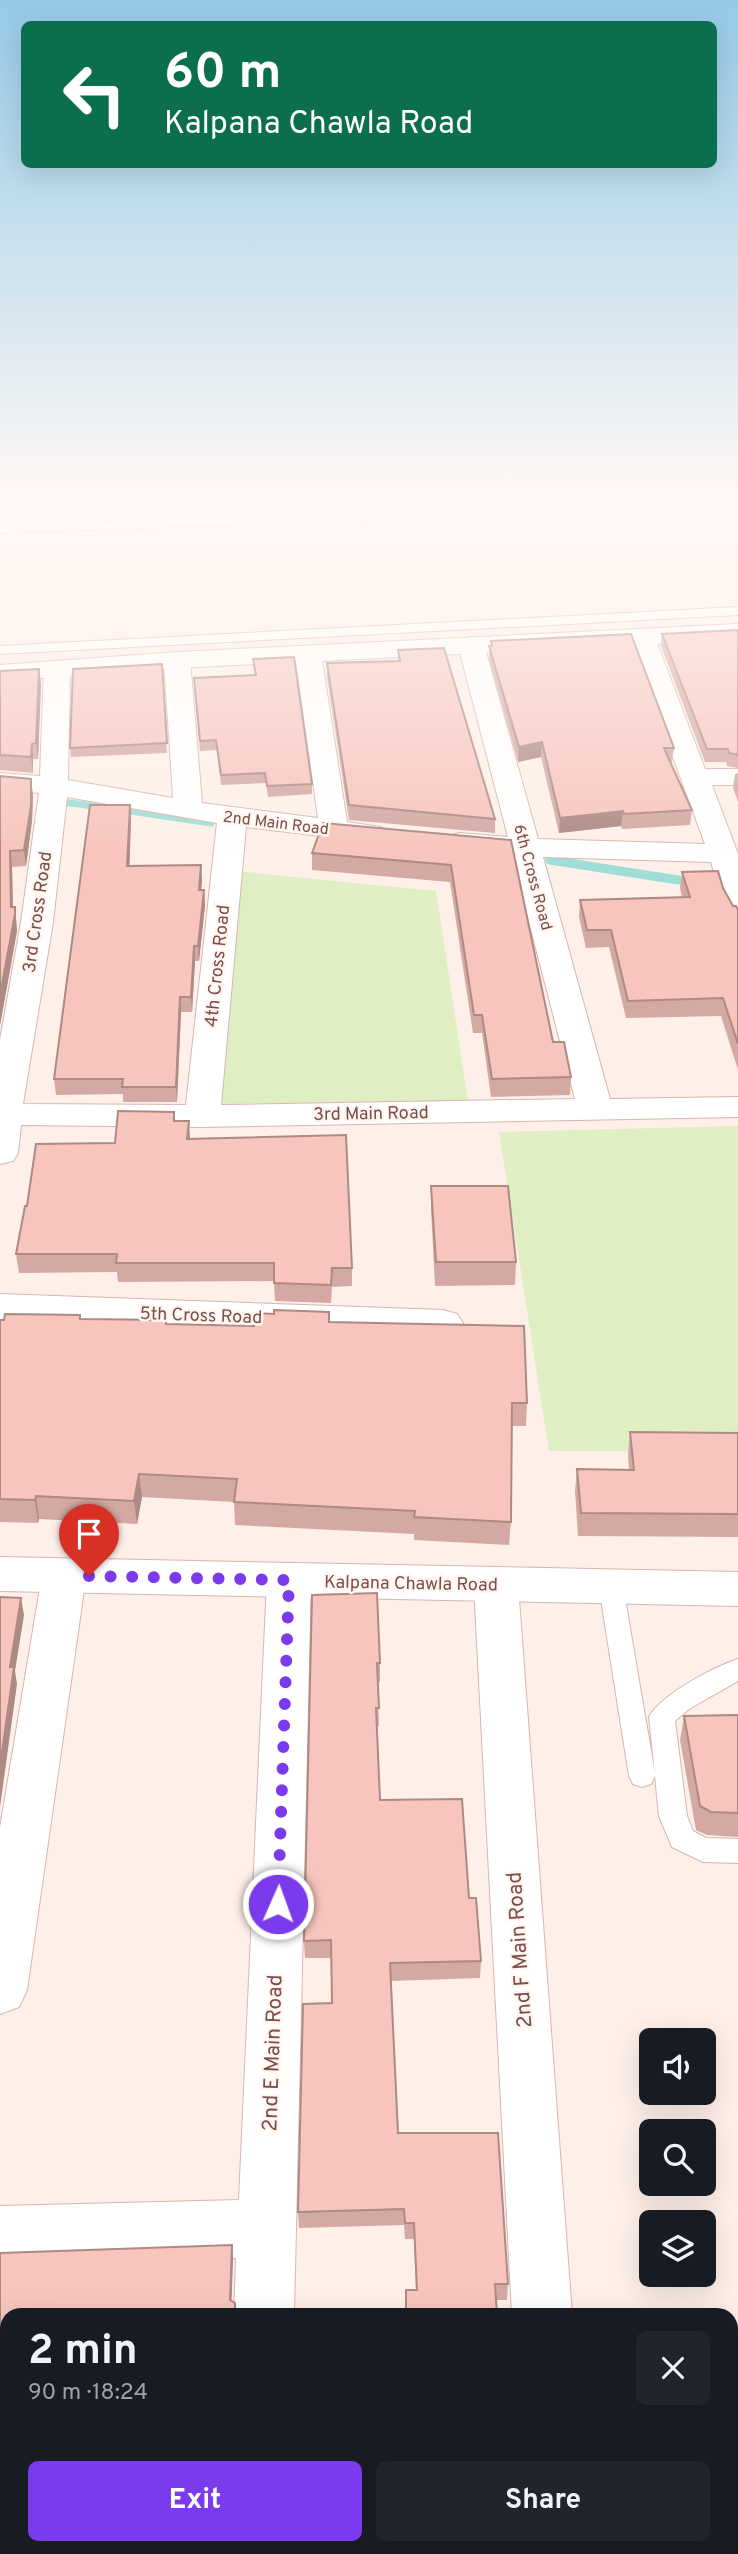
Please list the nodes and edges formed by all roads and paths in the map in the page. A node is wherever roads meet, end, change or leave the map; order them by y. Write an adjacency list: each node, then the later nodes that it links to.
1 (564, 620): 5 (lane)
2 (738, 632): 3 (street)
3 (642, 638): 4 (street); 10 (street)
4 (471, 645): 6 (street); 17 (street, 6th Cross Road)
5 (0, 650)
6 (308, 654): 7 (street); 16 (street)
7 (177, 660): 8 (street); 14 (street)
8 (57, 669): 9 (street); 13 (street, 3rd Cross Road)
9 (0, 673)
10 (695, 777): 11 (street); 18 (street)
11 (738, 777)
12 (0, 781): 13 (street, 2nd Main Road)
13 (54, 786): 14 (street, 2nd Main Road); 22 (street, 3rd Cross Road)
14 (188, 810): 15 (street, 2nd Main Road)
15 (232, 817): 16 (street, 2nd Main Road); 23 (street, 4th Cross Road)
16 (334, 830): 17 (street, 2nd Main Road)
17 (527, 848): 18 (street, 2nd Main Road); 21 (street, 6th Cross Road)
18 (723, 853): 19 (street)
19 (738, 904)
20 (738, 1107): 21 (street, 3rd Main Road)
21 (595, 1110): 23 (street, 3rd Main Road)
22 (4, 1114): 23 (street, 3rd Main Road); 24 (street, 3rd Cross Road)
23 (202, 1116)
24 (0, 1153)
25 (0, 1307): 26 (street, 5th Cross Road)
26 (443, 1323)
27 (0, 1574): 28 (street, Kalpana Chawla Road)
28 (64, 1576): 29 (street, Kalpana Chawla Road); 36 (street)
29 (289, 1580): 30 (street, Kalpana Chawla Road); 37 (street, 2nd E Main Road)
30 (496, 1585): 31 (street, Kalpana Chawla Road); 40 (street, 2nd F Main Road)
31 (611, 1587): 32 (street, Kalpana Chawla Road); 34 (lane)
32 (738, 1589)
33 (738, 1669): 35 (lane)
34 (642, 1776)
35 (738, 1851)
36 (0, 1990)
37 (266, 2228): 38 (street); 39 (street, 2nd E Main Road)
38 (0, 2235)
39 (264, 2308)
40 (542, 2308)

